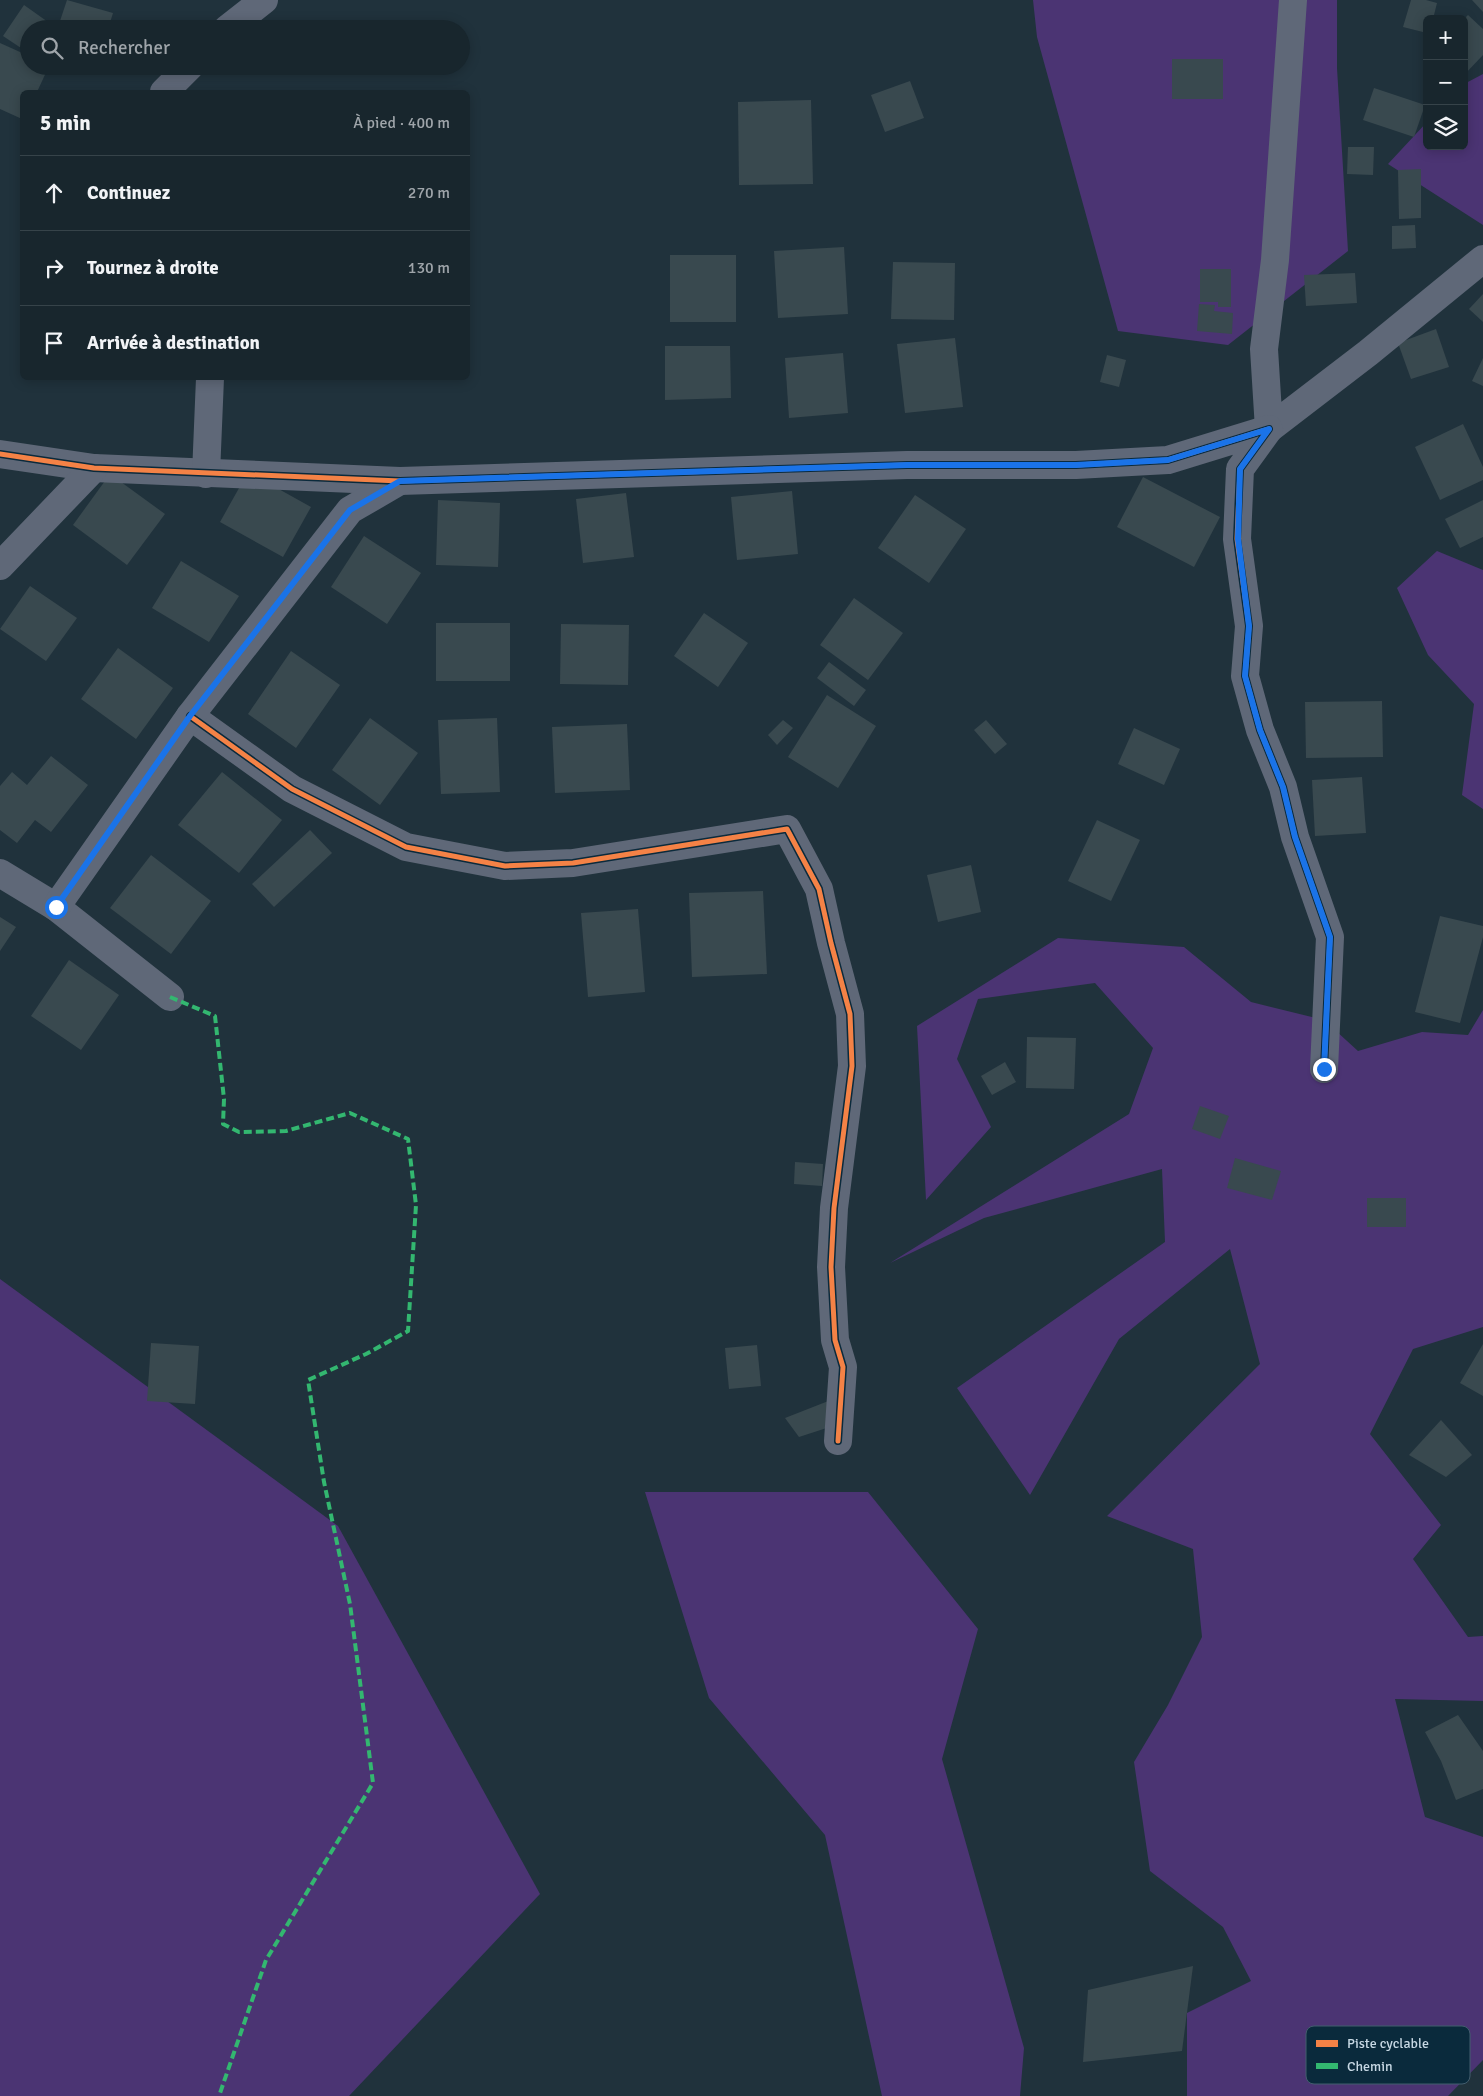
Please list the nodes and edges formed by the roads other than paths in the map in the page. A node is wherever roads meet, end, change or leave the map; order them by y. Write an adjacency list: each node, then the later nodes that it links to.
1 (264, 0): 3 (street)
2 (1293, 0): 8 (street)
3 (238, 20)
4 (181, 75): 5 (street)
5 (166, 90)
6 (1483, 259): 8 (street)
7 (210, 380): 11 (street)
8 (1269, 429): 12 (street); 18 (street)
9 (0, 454): 10 (street)
10 (94, 468): 11 (street); 13 (street)
11 (206, 474): 12 (street)
12 (400, 481): 14 (street)
13 (0, 566)
14 (190, 716): 16 (street); 19 (street)
15 (0, 873): 16 (street)
16 (56, 907): 17 (street)
17 (170, 997)
18 (1324, 1069)
19 (838, 1441)

